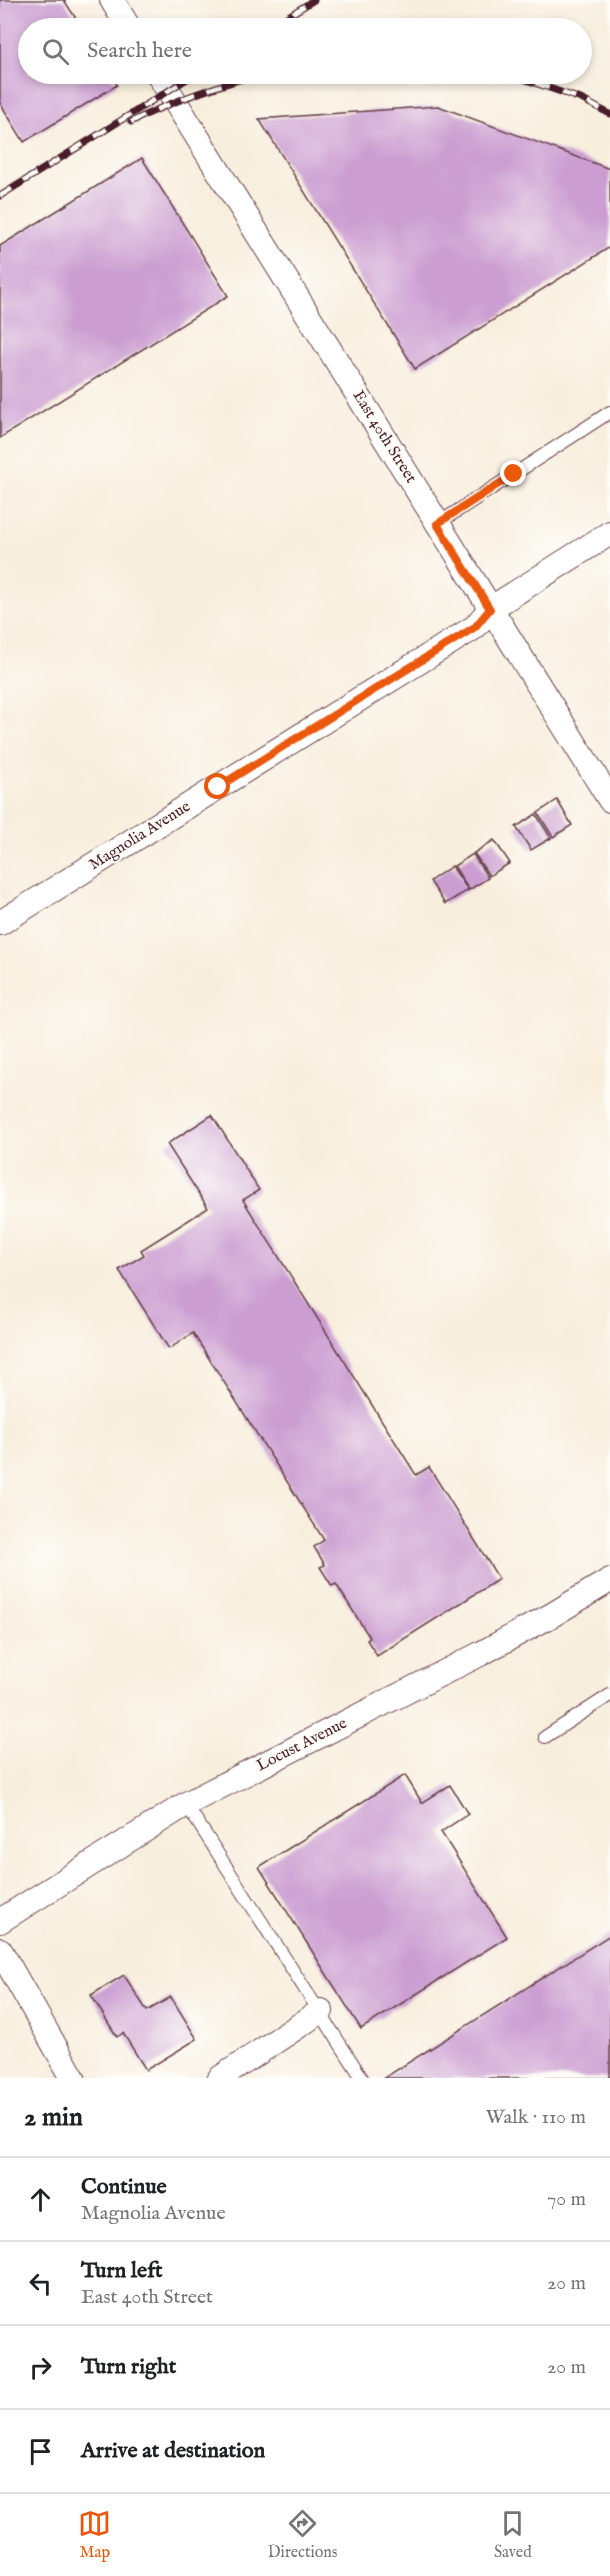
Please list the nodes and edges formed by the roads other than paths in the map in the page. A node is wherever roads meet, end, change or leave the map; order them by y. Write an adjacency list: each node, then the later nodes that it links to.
1 (112, 0): 2 (street)
2 (123, 18)
3 (164, 84): 5 (street, East 40th Street)
4 (610, 412): 5 (lane)
5 (437, 524): 7 (street, East 40th Street)
6 (610, 533): 7 (street, Magnolia Avenue)
7 (490, 609): 8 (street, East 40th Street); 9 (street, Magnolia Avenue)
8 (610, 800)
9 (0, 923)
10 (610, 1580): 13 (street, Locust Avenue)
11 (610, 1695): 12 (lane)
12 (545, 1737)
13 (186, 1804): 14 (street, Locust Avenue); 16 (lane)
14 (0, 1921)
15 (0, 1950): 17 (street)
16 (321, 2012): 18 (street); 19 (lane)
17 (73, 2078)
18 (220, 2078)
19 (362, 2078)

